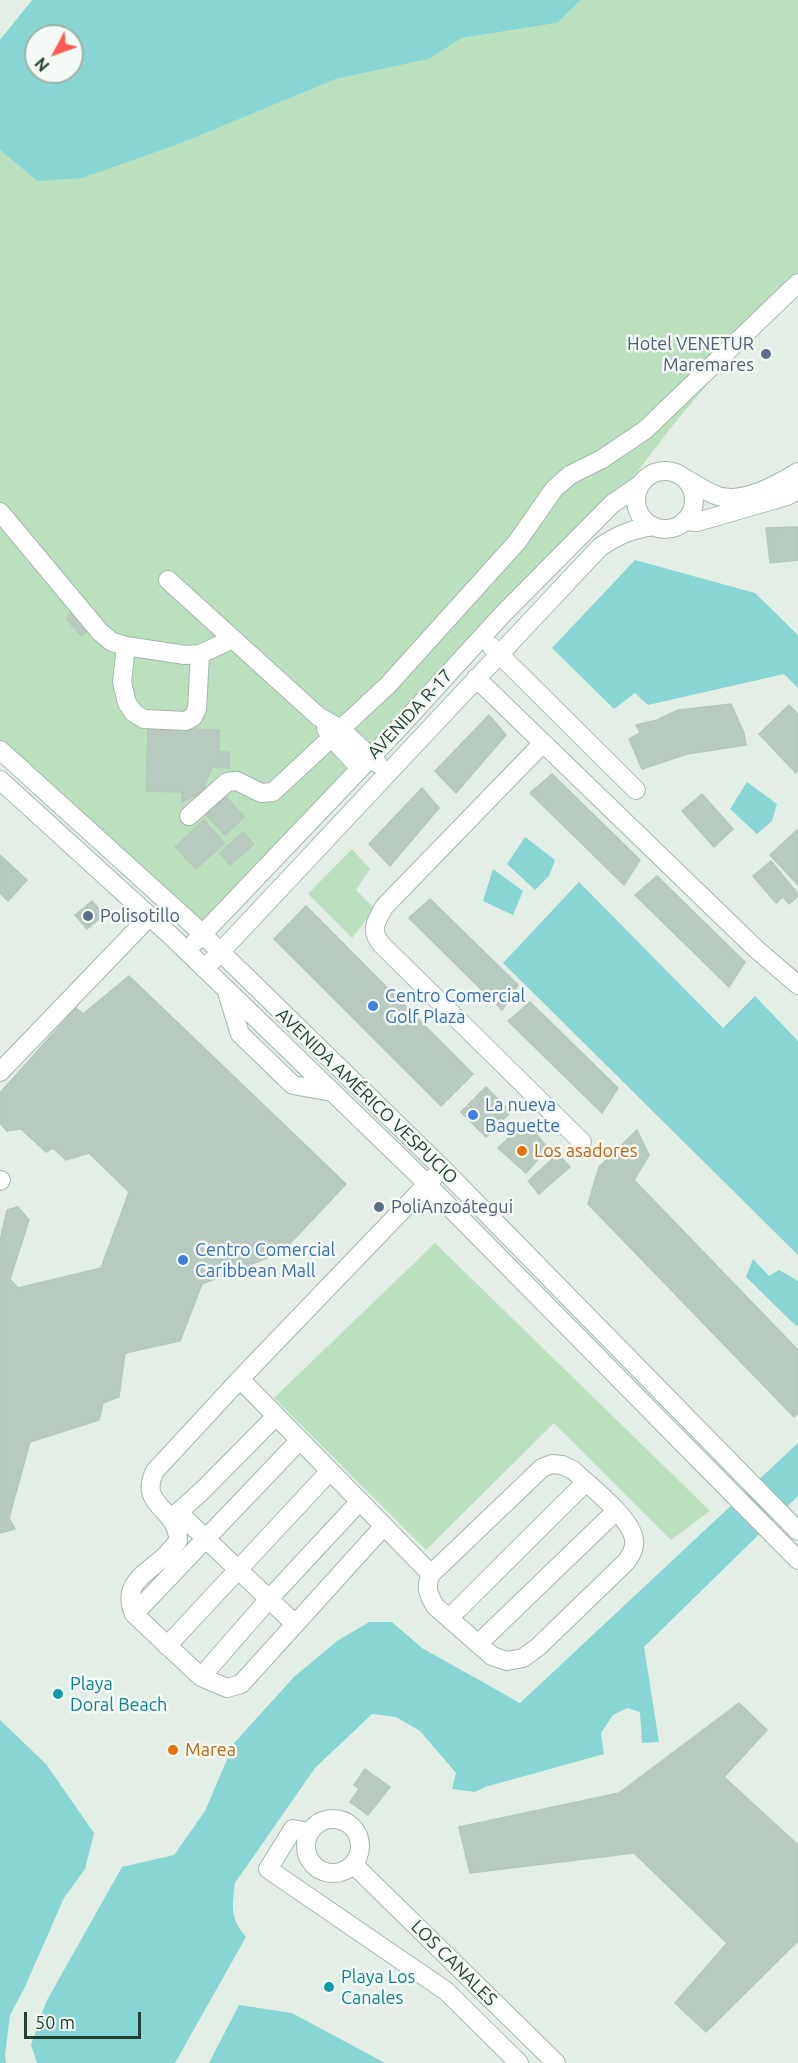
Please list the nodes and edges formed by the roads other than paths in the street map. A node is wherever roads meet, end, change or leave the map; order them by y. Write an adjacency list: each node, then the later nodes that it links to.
1 (798, 283): 20 (street)
2 (798, 460): 5 (street)
3 (798, 472): 5 (street, AVENIDA R-17)
4 (682, 477): 5 (street, AVENIDA R-17); 6 (street, AVENIDA R-17); 9 (street)
5 (780, 482)
6 (641, 484): 10 (street); 11 (street, AVENIDA R-17)
7 (798, 490): 9 (street, AVENIDA R-17)
8 (0, 512): 16 (street)
9 (684, 521): 10 (street, AVENIDA R-17)
10 (653, 526): 12 (street, AVENIDA R-17)
11 (584, 531): 12 (street); 14 (street, AVENIDA R-17)
12 (600, 547): 18 (street, AVENIDA R-17)
13 (168, 580): 15 (street)
14 (482, 636): 18 (street); 23 (street, AVENIDA R-17)
15 (233, 639): 17 (street); 20 (street)
16 (126, 646): 17 (street); 17 (street)
17 (200, 654)
18 (499, 654): 19 (street, AVENIDA R-17); 26 (street)
19 (476, 678): 21 (street); 24 (street, AVENIDA R-17)
20 (337, 734): 23 (street); 27 (street)
21 (542, 744): 33 (street); 35 (street)
22 (0, 750): 29 (street, AVENIDA AMÉRICO VESPUCIO)
23 (366, 762): 24 (street); 29 (street, AVENIDA R-17)
24 (388, 774): 31 (street, AVENIDA R-17)
25 (0, 780): 28 (street, AVENIDA AMÉRICO VESPUCIO)
26 (636, 790)
27 (189, 816)
28 (149, 916): 30 (street, AVENIDA AMÉRICO VESPUCIO); 34 (street)
29 (202, 934): 30 (street, AVENIDA R-17); 31 (street, AVENIDA AMÉRICO VESPUCIO)
30 (186, 951): 32 (street, AVENIDA AMÉRICO VESPUCIO)
31 (221, 952): 32 (street, AVENIDA R-17); 36 (street, AVENIDA AMÉRICO VESPUCIO)
32 (205, 969): 37 (street, AVENIDA AMÉRICO VESPUCIO)
33 (798, 985)
34 (0, 1072)
35 (582, 1142)
36 (442, 1168): 37 (street); 47 (street, AVENIDA AMÉRICO VESPUCIO)
37 (427, 1184): 38 (street); 49 (street, AVENIDA AMÉRICO VESPUCIO)
38 (240, 1379): 39 (street); 45 (street)
39 (276, 1416): 40 (street); 45 (street)
40 (300, 1440): 41 (street); 48 (street)
41 (330, 1471): 43 (street); 50 (street)
42 (586, 1482): 44 (street); 51 (street); 54 (street)
43 (360, 1502): 46 (street); 52 (street)
44 (615, 1511): 56 (street); 56 (street)
45 (175, 1515): 48 (street); 53 (street)
46 (384, 1526): 51 (street); 55 (street)
47 (796, 1528)
48 (206, 1538): 50 (street); 53 (street)
49 (798, 1560)
50 (239, 1569): 52 (street); 57 (street)
51 (431, 1574): 54 (street)
52 (269, 1599): 55 (street); 58 (street)
53 (134, 1614): 57 (street)
54 (449, 1618): 56 (street)
55 (295, 1624): 58 (street)
56 (478, 1644)
57 (167, 1646): 58 (street)
58 (201, 1677)
59 (310, 1832): 60 (street); 60 (street); 61 (street)
60 (354, 1863): 62 (street, LOS CANALES)
61 (519, 2063)
62 (555, 2063)

